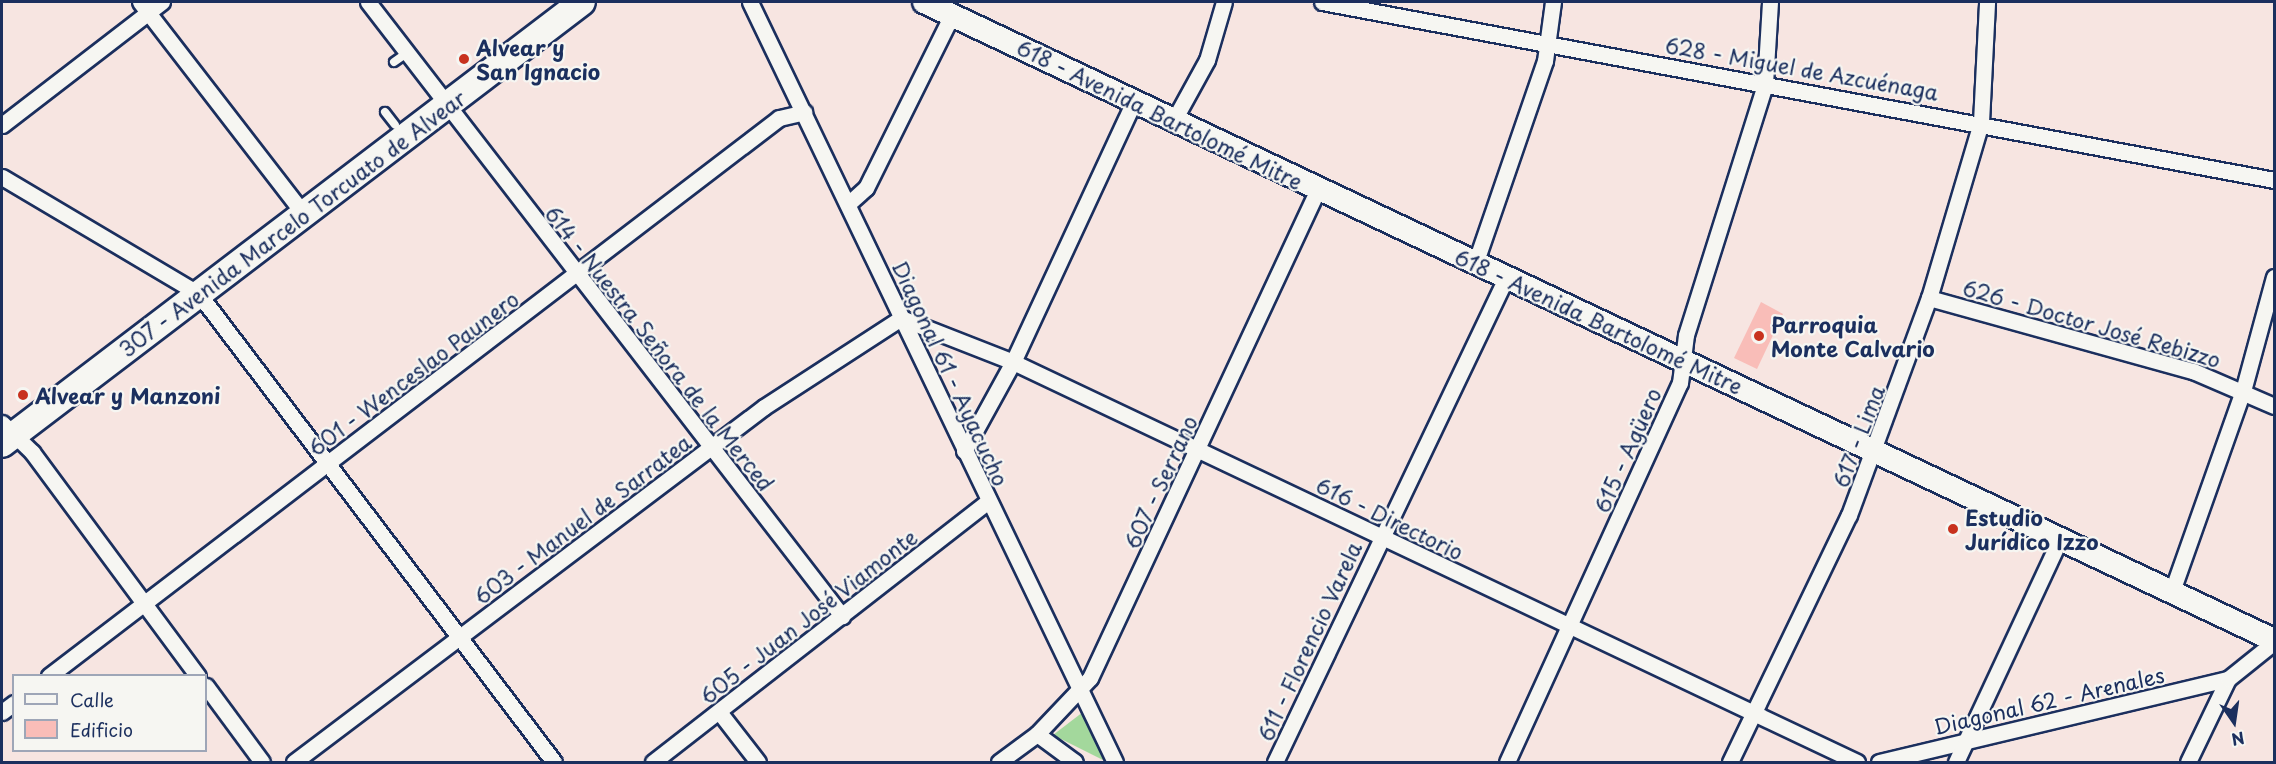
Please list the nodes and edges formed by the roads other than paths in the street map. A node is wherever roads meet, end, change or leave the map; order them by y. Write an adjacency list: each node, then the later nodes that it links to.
1 (162, 2): 12 (street)
2 (368, 2): 16 (street, 614 - Nuestra Señora de la Merced)
3 (560, 2): 16 (main road, 307 - Avenida Marcelo Torcuato de Alvear)
4 (582, 2): 16 (main road, 307 - Avenida Marcelo Torcuato de Alvear)
5 (750, 2): 18 (street, Diagonal 61 - Ayacucho)
6 (924, 2): 13 (main road, 618 - Avenida Bartolomé Mitre)
7 (1224, 2): 19 (street)
8 (1322, 2): 14 (street, 628 - Miguel de Azcuénaga)
9 (1553, 2): 14 (street)
10 (1770, 2): 15 (street, 615 - Agüero)
11 (1987, 2): 20 (street, 617 - Lima)
12 (144, 6): 21 (street); 26 (street)
13 (952, 15): 17 (main road, 618 - Avenida Bartolomé Mitre); 25 (street)
14 (1549, 43): 15 (street, 628 - Miguel de Azcuénaga); 27 (street)
15 (1765, 84): 20 (street, 628 - Miguel de Azcuénaga); 34 (street, 615 - Agüero)
16 (442, 98): 26 (main road, 307 - Avenida Marcelo Torcuato de Alvear); 26 (main road, 307 - Avenida Marcelo Torcuato de Alvear); 28 (street, 614 - Nuestra Señora de la Merced)
17 (1134, 101): 19 (main road, 618 - Avenida Bartolomé Mitre); 35 (street)
18 (804, 112): 25 (street, Diagonal 61 - Ayacucho); 28 (street, 601 - Wenceslao Paunero)
19 (1174, 120): 24 (main road, 618 - Avenida Bartolomé Mitre)
20 (1981, 122): 23 (street, 628 - Miguel de Azcuénaga); 32 (street, 617 - Lima)
21 (2, 125)
22 (2, 177): 31 (street)
23 (2274, 180)
24 (1318, 189): 27 (main road, 618 - Avenida Bartolomé Mitre); 40 (street, 607 - Serrano)
25 (848, 204): 33 (street, Diagonal 61 - Ayacucho)
26 (299, 208): 31 (main road, 307 - Avenida Marcelo Torcuato de Alvear)
27 (1475, 264): 30 (main road, 618 - Avenida Bartolomé Mitre)
28 (577, 274): 39 (street, 614 - Nuestra Señora de la Merced); 43 (street, 601 - Wenceslao Paunero)
29 (2274, 277): 36 (street)
30 (1506, 278): 34 (main road, 618 - Avenida Bartolomé Mitre); 45 (street, 611 - Florencio Varela)
31 (193, 289): 38 (main road, 307 - Avenida Marcelo Torcuato de Alvear); 43 (street)
32 (1929, 298): 36 (street, 626 - Doctor José Rebizzo); 42 (street, 617 - Lima)
33 (901, 318): 35 (street, 616 - Directorio); 39 (street, 603 - Manuel de Sarratea); 41 (street, Diagonal 61 - Ayacucho)
34 (1684, 360): 42 (main road, 618 - Avenida Bartolomé Mitre); 50 (street, 615 - Agüero)
35 (1013, 362): 40 (street, 616 - Directorio); 41 (street)
36 (2243, 391): 37 (street, 626 - Doctor José Rebizzo); 47 (street)
37 (2274, 406)
38 (5, 430): 48 (street)
39 (710, 449): 49 (street, 614 - Nuestra Señora de la Merced); 51 (street, 603 - Manuel de Sarratea)
40 (1199, 449): 45 (street, 616 - Directorio); 57 (street, 607 - Serrano)
41 (964, 451): 44 (street, Diagonal 61 - Ayacucho)
42 (1876, 452): 46 (main road, 618 - Avenida Bartolomé Mitre); 58 (street, 617 - Lima)
43 (326, 465): 48 (street, 601 - Wenceslao Paunero); 51 (street)
44 (988, 501): 49 (street, 605 - Juan José Viamonte); 57 (street, Diagonal 61 - Ayacucho)
45 (1380, 538): 50 (street, 616 - Directorio); 70 (street, 611 - Florencio Varela)
46 (2060, 541): 47 (main road, 618 - Avenida Bartolomé Mitre); 61 (street)
47 (2171, 594): 52 (main road, 618 - Avenida Bartolomé Mitre)
48 (145, 603): 53 (street, 601 - Wenceslao Paunero); 54 (street)
49 (842, 616): 59 (street, 605 - Juan José Viamonte)
50 (1570, 627): 58 (street, 616 - Directorio); 71 (street, 615 - Agüero)
51 (458, 639): 63 (street, 603 - Manuel de Sarratea); 64 (street)
52 (2274, 641): 55 (street)
53 (50, 674)
54 (197, 674)
55 (2228, 679): 61 (street, Diagonal 62 - Arenales); 76 (street)
56 (207, 687): 62 (street)
57 (1082, 691): 60 (street, 607 - Serrano); 69 (street, Diagonal 61 - Ayacucho)
58 (1752, 713): 72 (street, 617 - Lima); 73 (street, 616 - Directorio)
59 (720, 714): 65 (street, 605 - Juan José Viamonte); 66 (street)
60 (1037, 734): 67 (street, 607 - Serrano); 68 (street)
61 (1967, 740): 74 (street, Diagonal 62 - Arenales); 75 (street)
62 (262, 762)
63 (294, 762)
64 (554, 762)
65 (653, 762)
66 (758, 762)
67 (999, 762)
68 (1075, 762)
69 (1115, 762)
70 (1275, 762)
71 (1507, 762)
72 (1730, 762)
73 (1857, 762)
74 (1879, 762)
75 (1956, 762)
76 (2188, 762)

